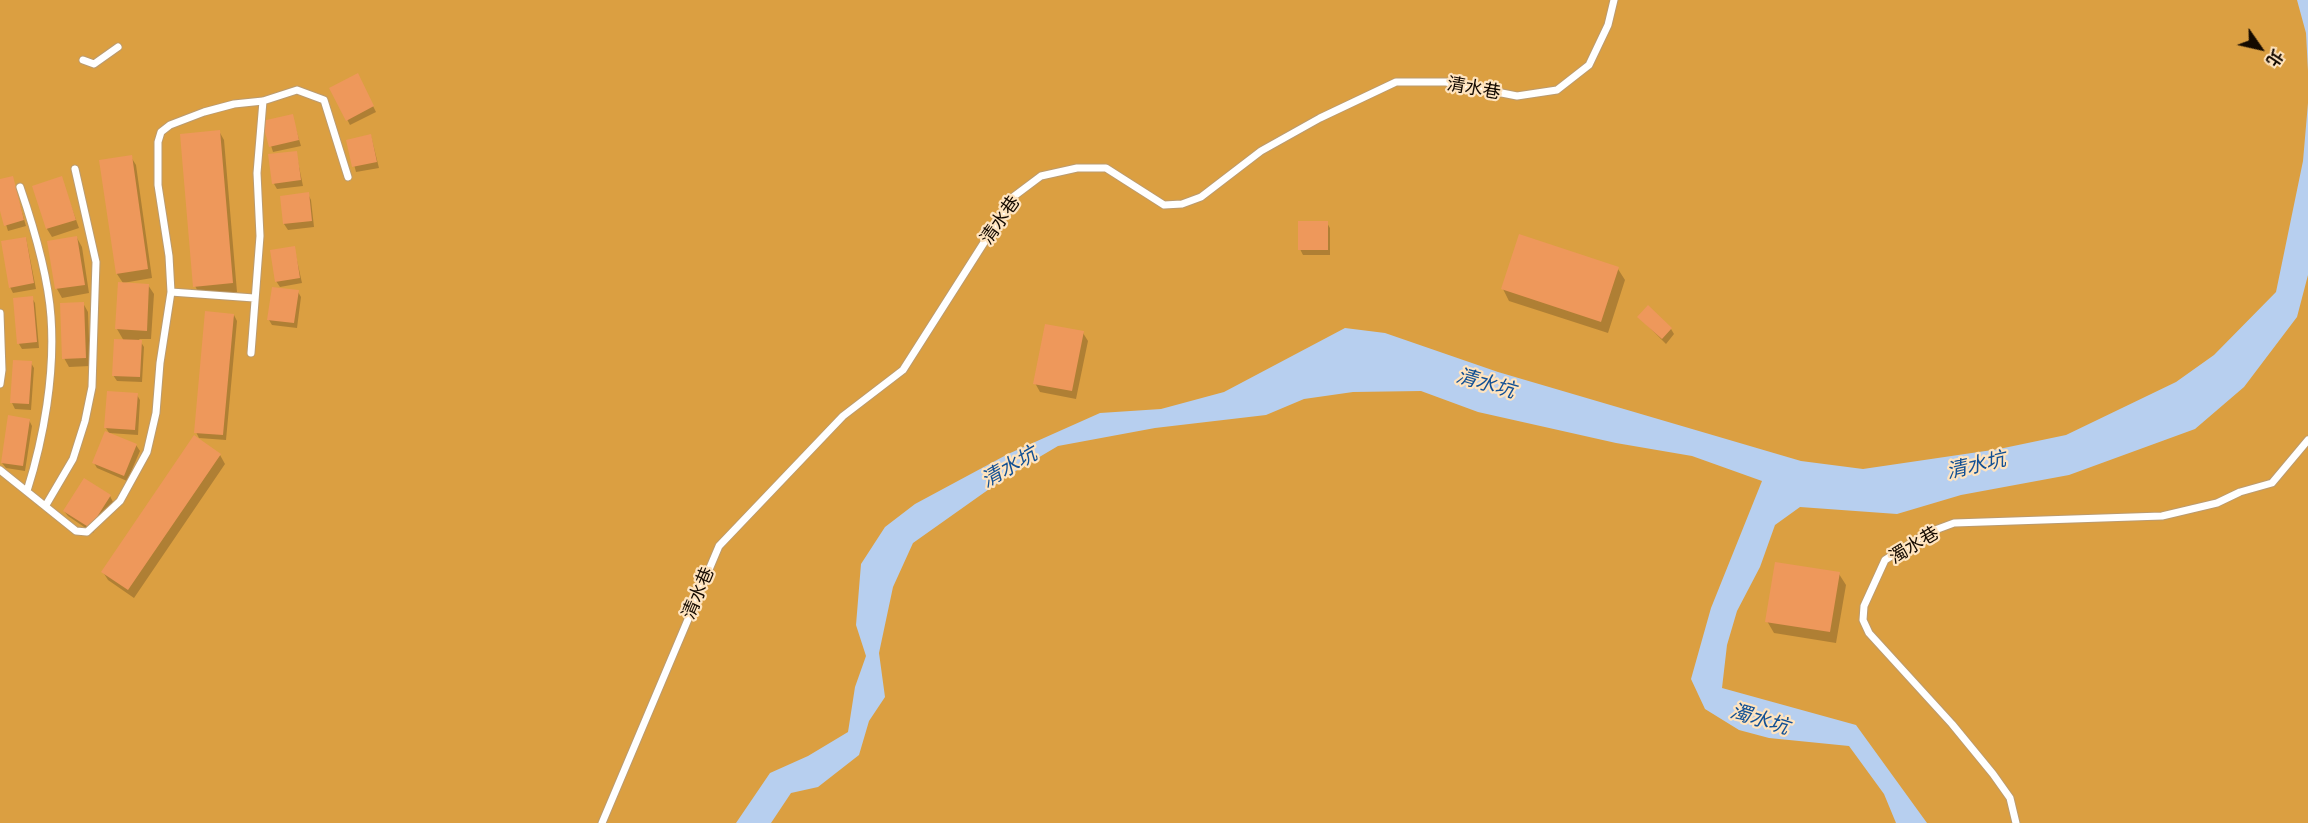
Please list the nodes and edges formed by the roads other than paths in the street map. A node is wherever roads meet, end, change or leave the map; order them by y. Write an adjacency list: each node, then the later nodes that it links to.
1 (1614, 0): 17 (lane, 清水巷)
2 (118, 46): 3 (lane)
3 (83, 60)
4 (263, 102): 6 (lane); 8 (lane); 9 (lane)
5 (75, 169): 16 (lane)
6 (348, 177)
7 (20, 187): 15 (lane)
8 (171, 292): 9 (lane); 16 (lane)
9 (254, 298): 11 (lane)
10 (0, 313): 12 (lane)
11 (251, 353)
12 (0, 384)
13 (2308, 440): 18 (lane, 濁水巷)
14 (0, 470): 15 (lane)
15 (27, 491): 16 (lane)
16 (46, 505)
17 (602, 823)
18 (2016, 823)

